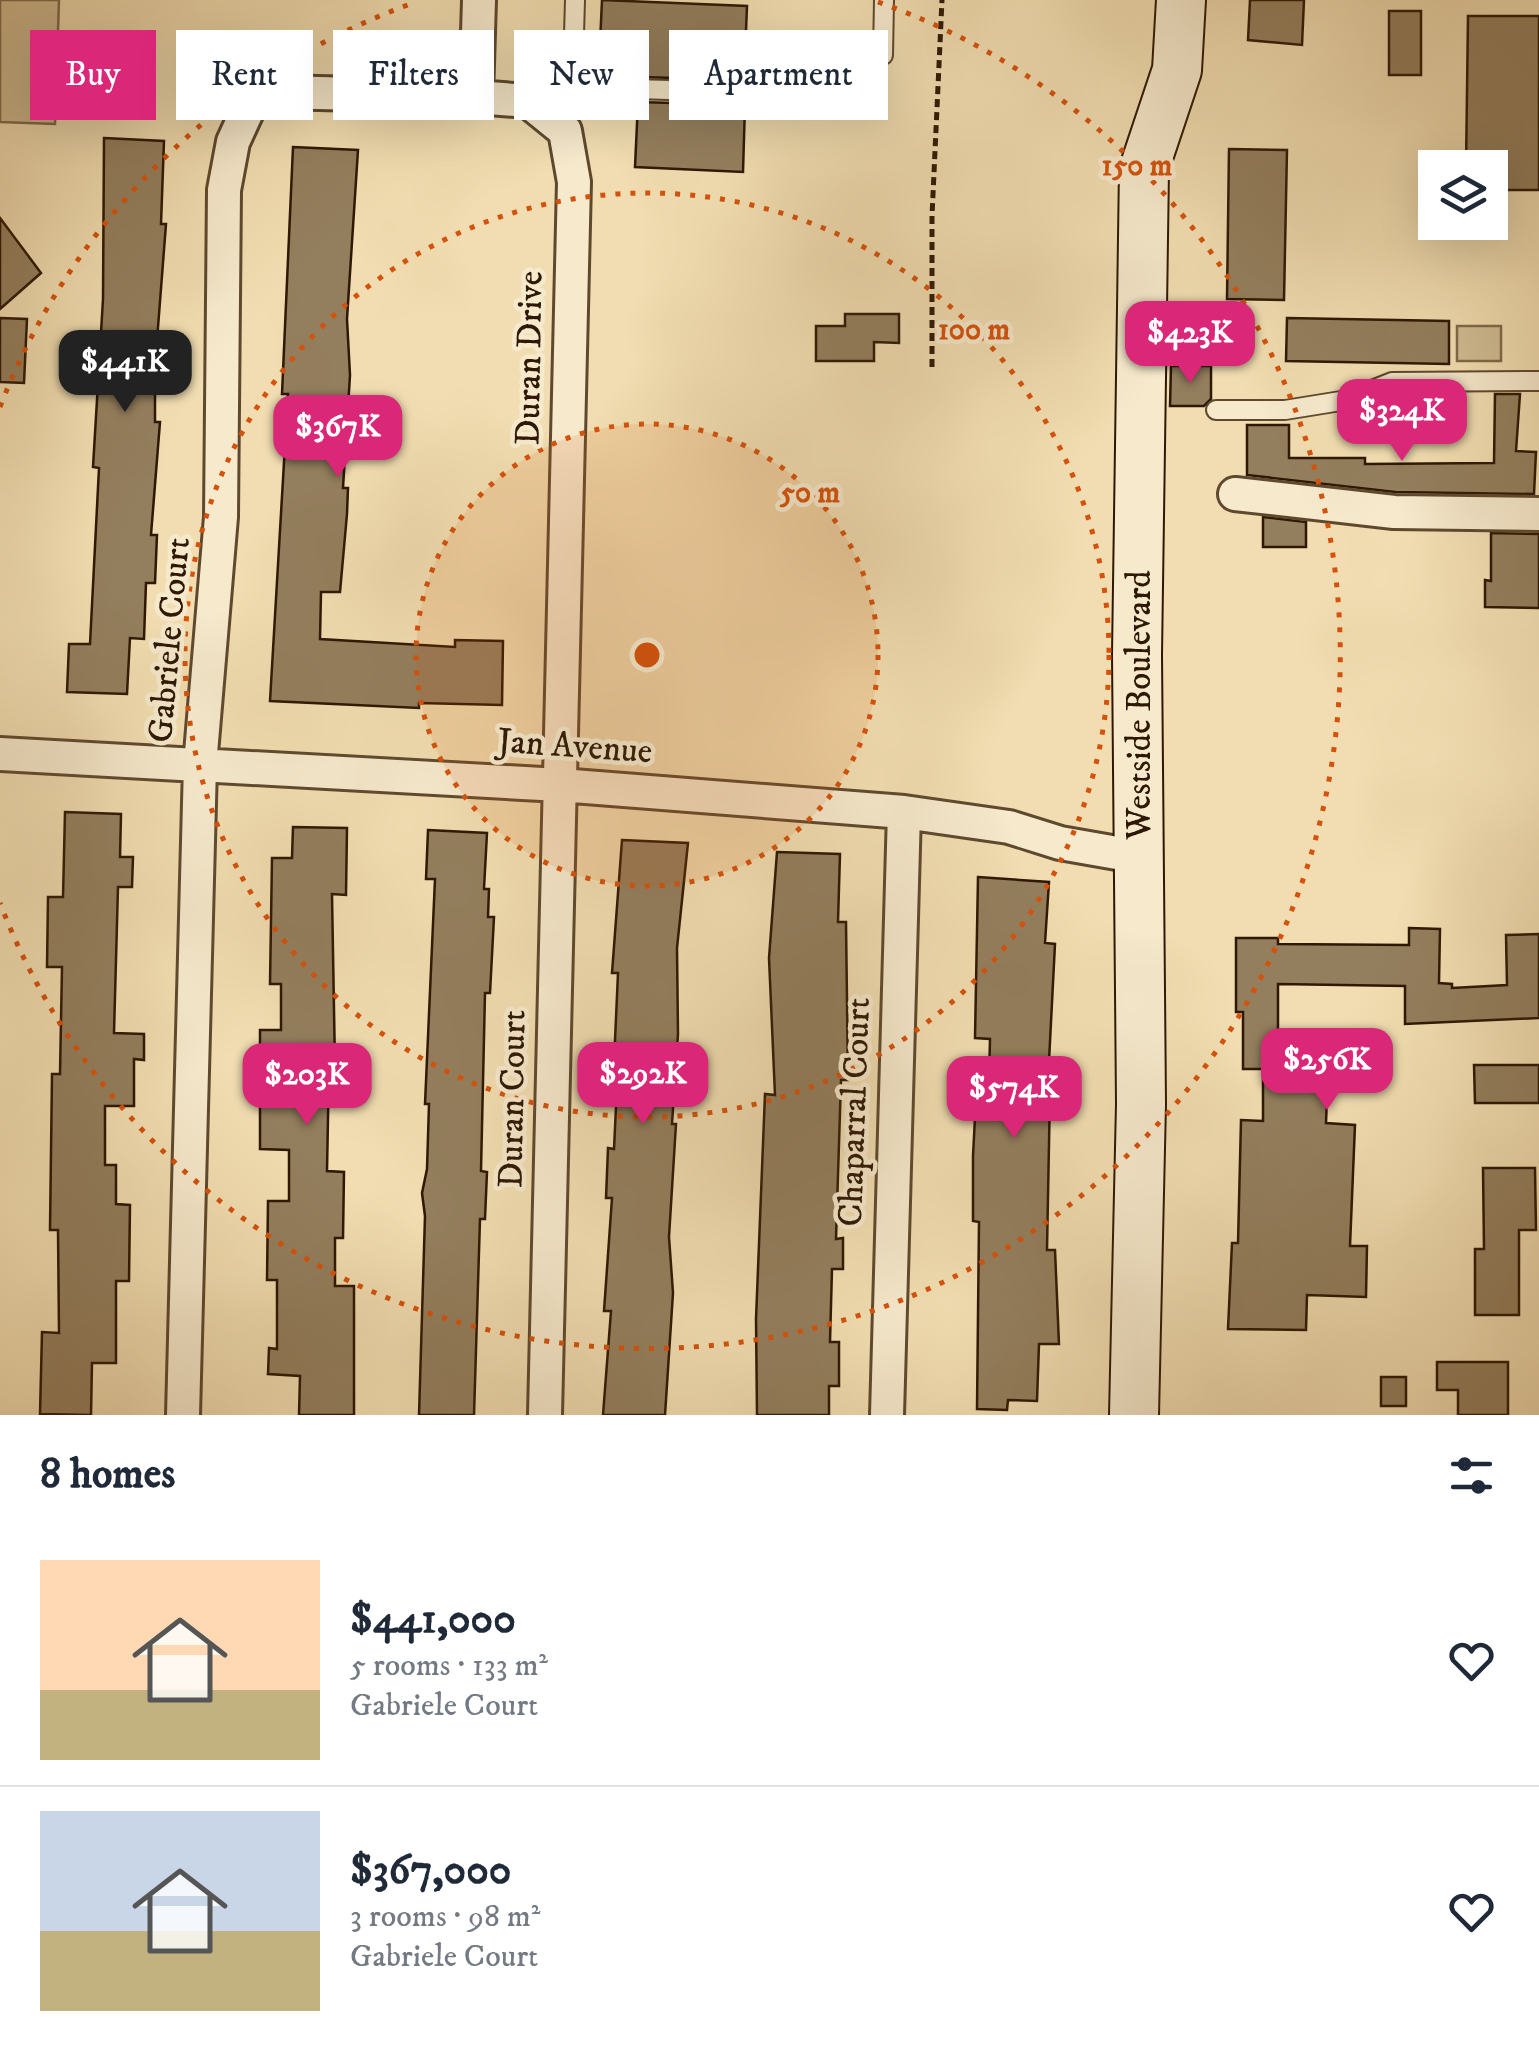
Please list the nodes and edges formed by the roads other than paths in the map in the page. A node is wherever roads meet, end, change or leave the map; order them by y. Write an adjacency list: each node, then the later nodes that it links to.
1 (480, 0): 5 (street)
2 (575, 0): 7 (lane)
3 (884, 0): 6 (lane)
4 (1181, 0): 18 (street, Westside Boulevard)
5 (479, 30)
6 (883, 30)
7 (669, 90)
8 (333, 93): 15 (street, Gabriele Court)
9 (494, 99): 16 (street, Duran Drive)
10 (1539, 381): 11 (lane)
11 (1216, 410)
12 (1235, 494): 13 (street)
13 (1539, 514)
14 (0, 754): 15 (street, Jan Avenue)
15 (200, 765): 16 (street, Jan Avenue); 19 (street, Gabriele Court)
16 (560, 786): 17 (street, Jan Avenue); 20 (street, Duran Court)
17 (904, 812): 18 (street, Jan Avenue); 21 (street, Chaparral Court)
18 (1140, 857): 22 (street, Westside Boulevard)
19 (184, 1415)
20 (546, 1415)
21 (887, 1415)
22 (1134, 1415)

